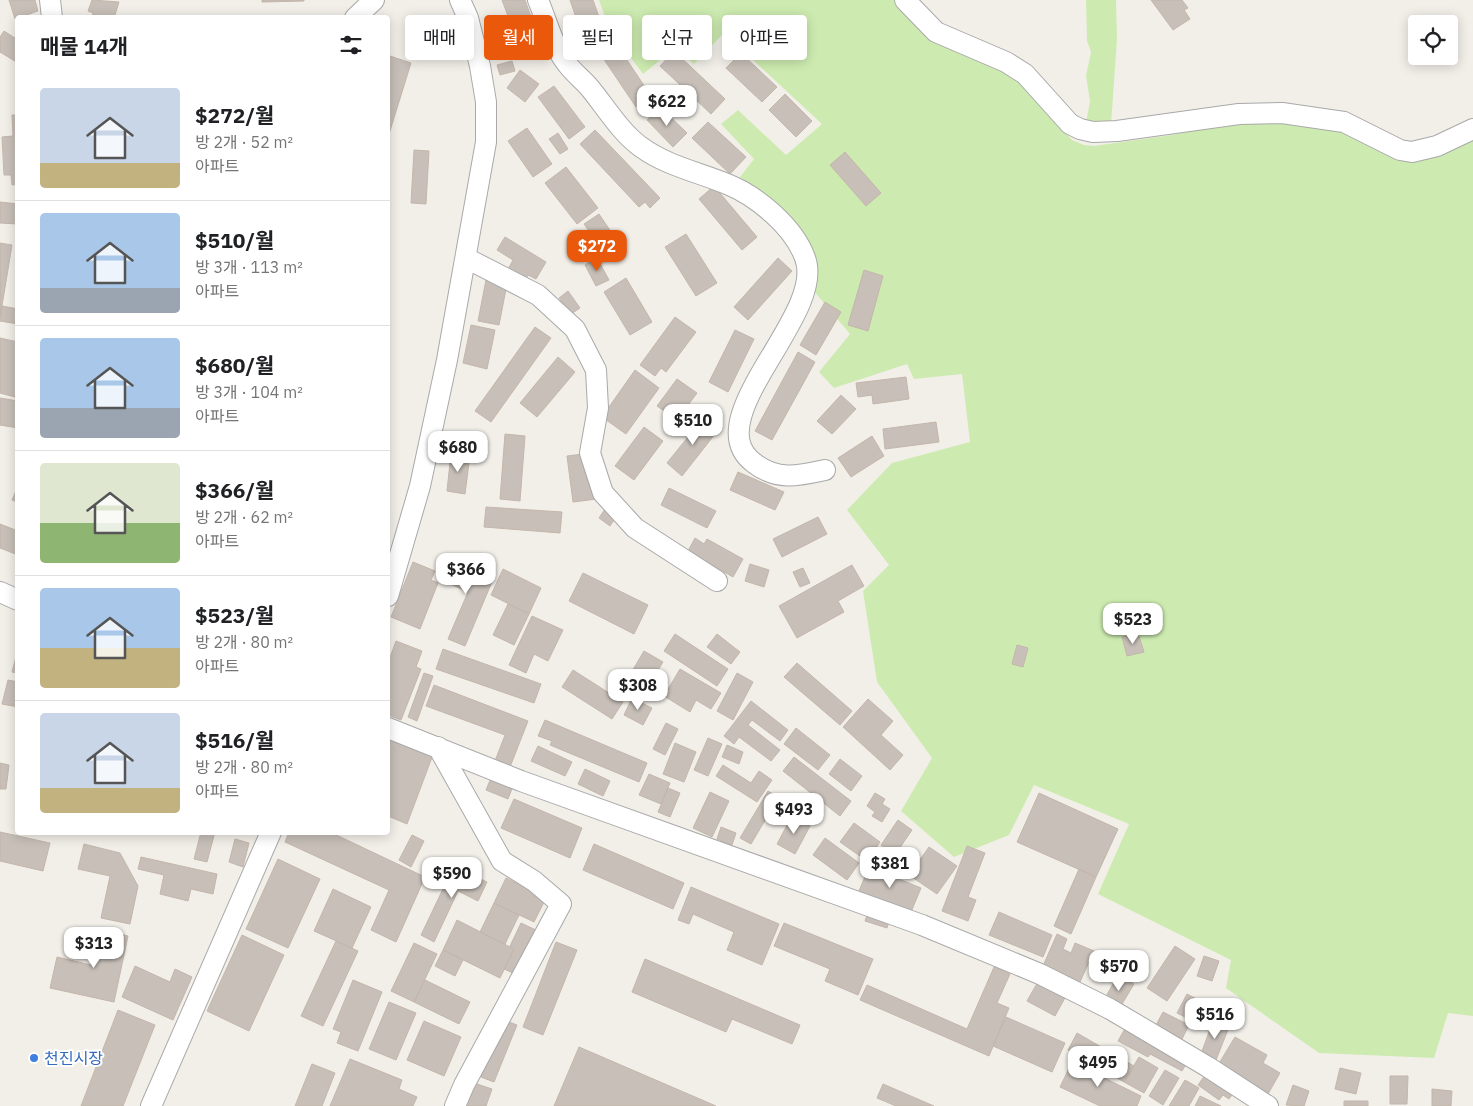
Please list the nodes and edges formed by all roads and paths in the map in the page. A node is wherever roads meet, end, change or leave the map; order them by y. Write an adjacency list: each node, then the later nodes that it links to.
1 (50, 0): 6 (street)
2 (374, 0): 7 (street)
3 (460, 0): 9 (street)
4 (538, 0): 10 (street)
5 (905, 0): 8 (street)
6 (52, 15)
7 (358, 15)
8 (1473, 129)
9 (466, 258): 11 (street); 12 (street)
10 (825, 470)
11 (717, 581)
12 (390, 589)
13 (0, 592): 14 (street)
14 (15, 599)
15 (390, 729): 16 (street)
16 (438, 747): 19 (street); 20 (street)
17 (270, 835): 18 (street)
18 (151, 1106)
19 (456, 1106)
20 (1268, 1106)

